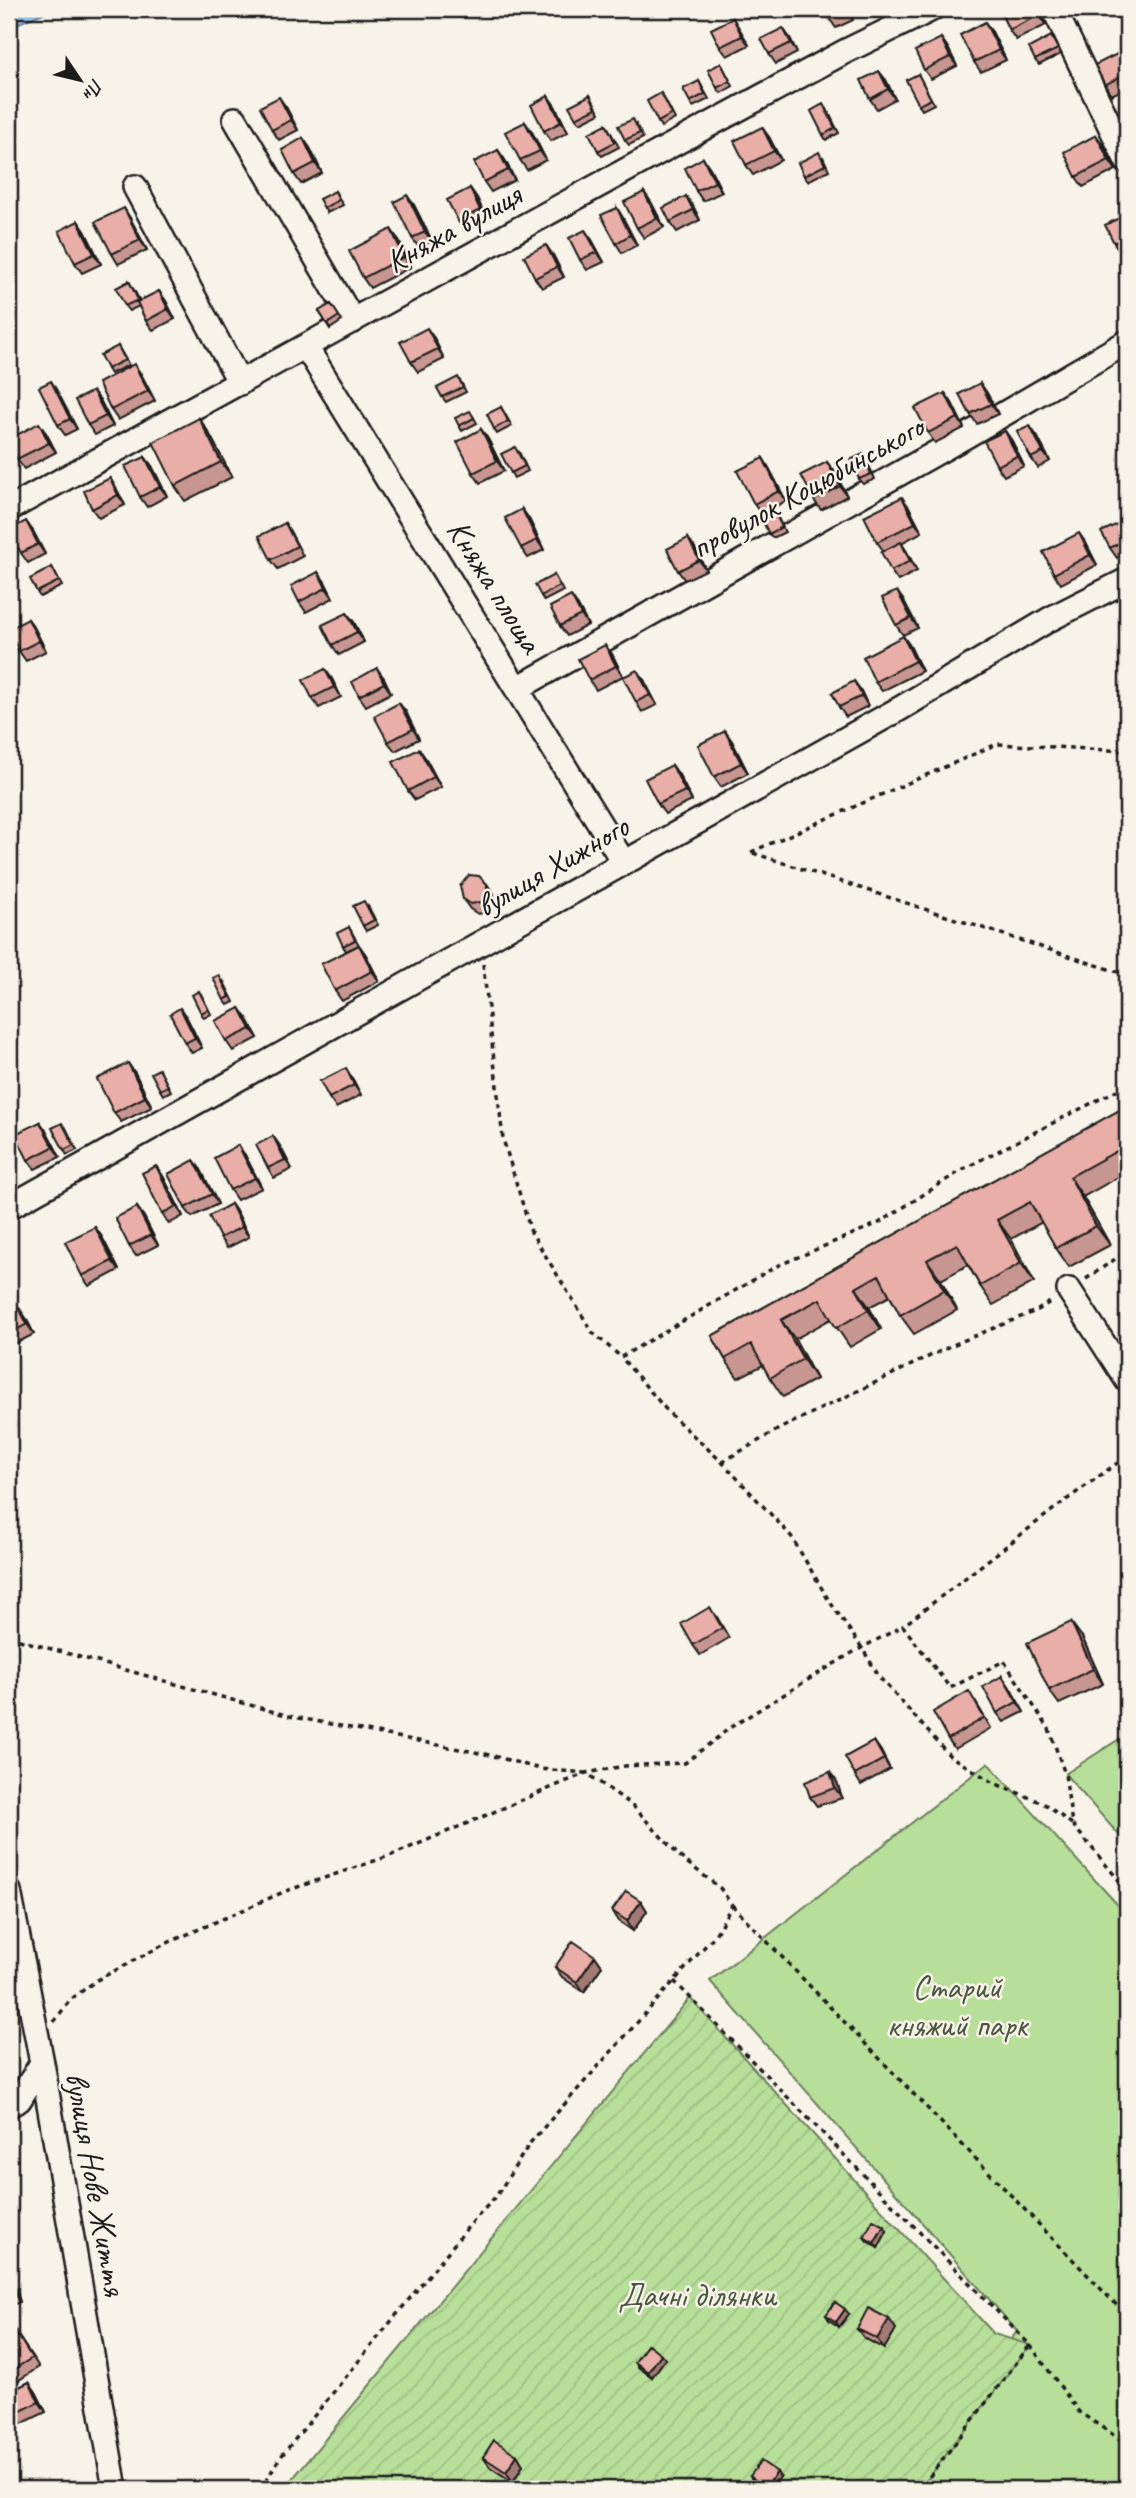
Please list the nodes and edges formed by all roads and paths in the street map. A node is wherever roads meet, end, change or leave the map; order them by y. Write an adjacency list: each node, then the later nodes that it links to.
1 (932, 9): 6 (street, Княжа вулиця)
2 (1054, 9): 4 (street)
3 (235, 119): 6 (street)
4 (1127, 161)
5 (135, 187): 9 (street)
6 (353, 321): 8 (street, Княжа вулиця)
7 (1127, 342): 12 (street, провулок Коцюбинського)
8 (306, 347): 9 (street, Княжа вулиця); 12 (street, Княжа площа)
9 (240, 383): 10 (street, Княжа вулиця)
10 (9, 509)
11 (1127, 580): 14 (street, вулиця Хижного)
12 (518, 688): 14 (street, Княжа площа)
13 (1127, 751): 16 (path)
14 (624, 863): 15 (street, вулиця Хижного)
15 (481, 944): 18 (street, вулиця Хижного); 21 (path)
16 (1127, 975)
17 (1127, 1085): 21 (path)
18 (9, 1207)
19 (1127, 1251): 20 (path)
20 (1069, 1290): 22 (street); 24 (path)
21 (621, 1357): 24 (path)
22 (1127, 1380)
23 (1127, 1456): 25 (path)
24 (722, 1462): 27 (path)
25 (903, 1626): 27 (path); 29 (path)
26 (9, 1637): 28 (path)
27 (862, 1648): 28 (path); 29 (path)
28 (586, 1773): 32 (path); 34 (path)
29 (1072, 1824): 30 (path)
30 (1127, 1890)
31 (9, 1891): 35 (street, вулиця Нове Життя)
32 (732, 1905): 33 (path); 37 (path)
33 (674, 1982): 38 (path); 41 (path)
34 (50, 2029)
35 (42, 2063): 36 (street); 40 (street, вулиця Нове Життя)
36 (9, 2105)
37 (1127, 2316)
38 (1030, 2346): 39 (path); 42 (path)
39 (1127, 2444)
40 (115, 2489)
41 (261, 2489)
42 (920, 2489)

